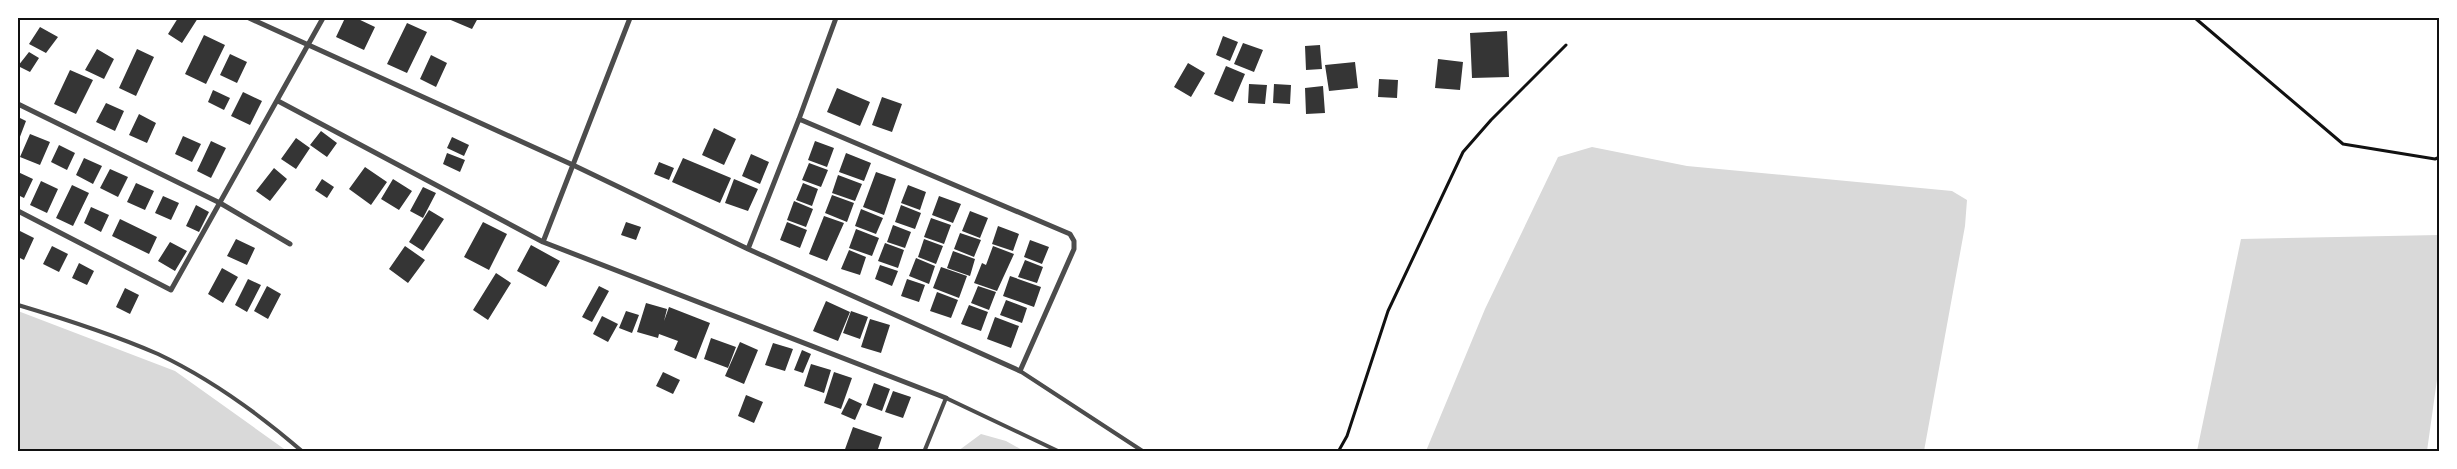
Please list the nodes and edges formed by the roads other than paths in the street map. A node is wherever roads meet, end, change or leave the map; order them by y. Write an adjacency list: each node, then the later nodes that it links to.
1 (249, 18): 5 (street)
2 (323, 18): 5 (street)
3 (630, 18): 9 (street)
4 (836, 18): 8 (street)
5 (309, 45): 6 (street); 9 (street)
6 (278, 101): 10 (street); 12 (street)
7 (18, 104): 10 (street)
8 (799, 120): 14 (street); 16 (street)
9 (573, 165): 12 (street); 14 (street)
10 (220, 203): 11 (street); 13 (street)
11 (18, 211)
12 (543, 242): 17 (street)
13 (290, 244)
14 (748, 249): 16 (street)
15 (18, 305): 18 (lane)
16 (1020, 372): 21 (lane)
17 (946, 398): 19 (lane); 20 (lane)
18 (304, 452)
19 (924, 452)
20 (1060, 452)
21 (1144, 452)

